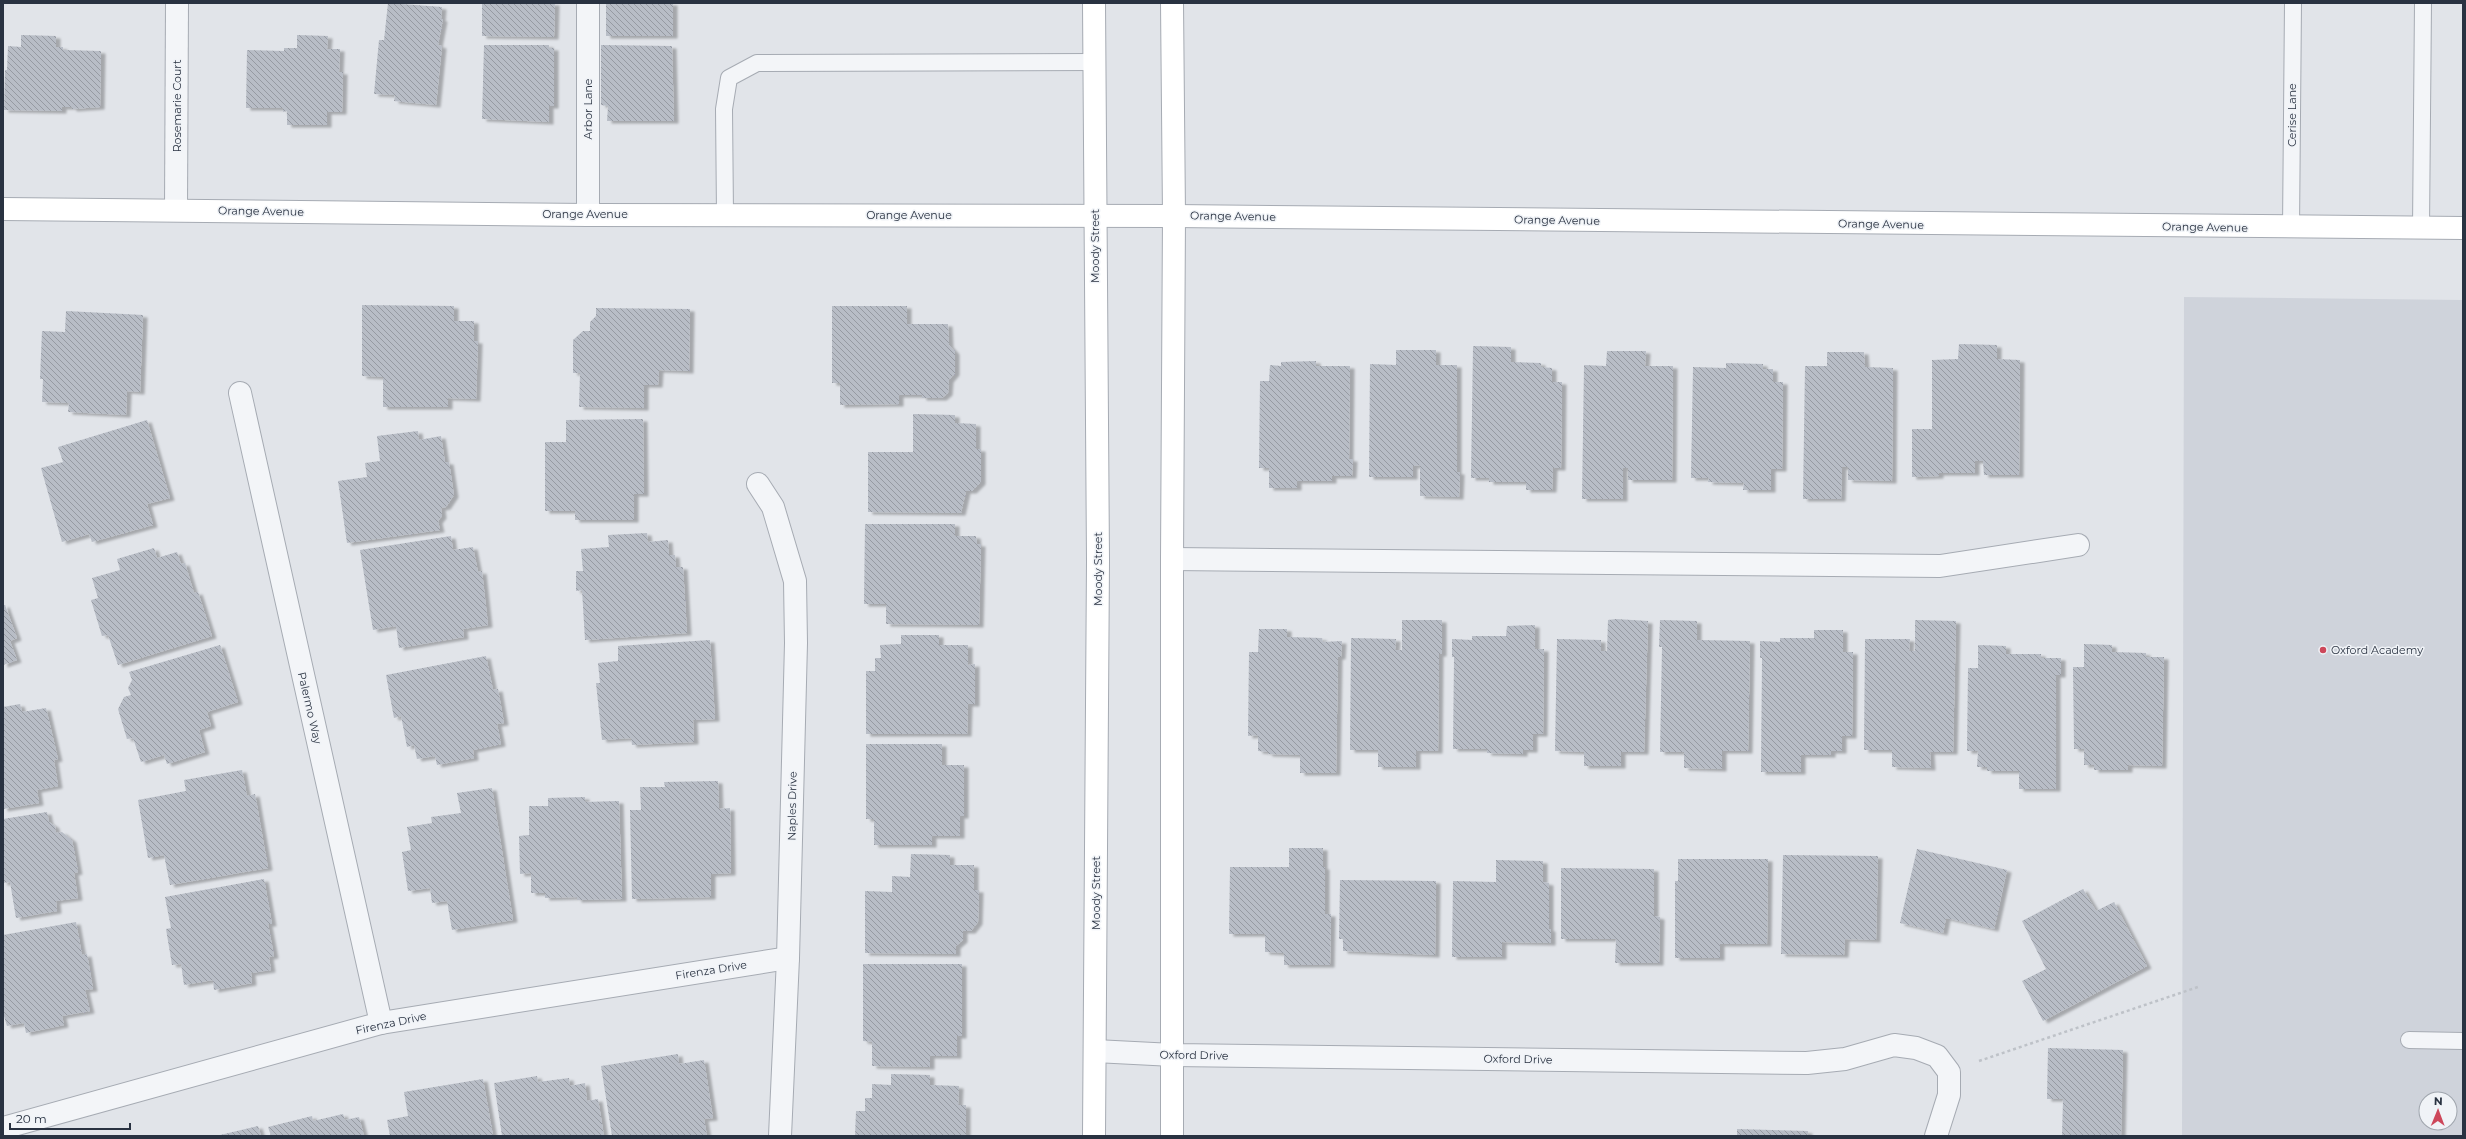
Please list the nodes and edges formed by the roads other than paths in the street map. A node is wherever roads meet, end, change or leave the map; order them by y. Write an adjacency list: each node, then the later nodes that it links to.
1 (177, 3): 9 (street, Rosemarie Court)
2 (588, 3): 10 (street, Arbor Lane)
3 (1094, 3): 7 (main road, Moody Street)
4 (1172, 3): 13 (main road)
5 (2293, 3): 14 (lane, Cerise Lane)
6 (2423, 3): 15 (lane)
7 (1096, 62): 11 (lane); 12 (main road, Moody Street)
8 (3, 209): 9 (main road, Orange Avenue)
9 (176, 210): 10 (main road, Orange Avenue)
10 (588, 215): 11 (main road, Orange Avenue)
11 (725, 215): 12 (main road, Orange Avenue)
12 (1095, 216): 13 (main road, Orange Avenue); 25 (main road, Moody Street)
13 (1174, 216): 14 (main road, Orange Avenue); 20 (main road)
14 (2291, 228): 15 (main road, Orange Avenue)
15 (2421, 228): 16 (main road, Orange Avenue)
16 (2463, 228)
17 (240, 393): 22 (street, Palermo Way)
18 (758, 484): 21 (street, Naples Drive)
19 (2078, 545): 20 (street)
20 (1172, 559): 26 (main road)
21 (788, 958): 22 (street, Firenza Drive); 28 (street, Naples Drive)
22 (381, 1023): 27 (street, Firenza Drive)
23 (2409, 1040): 24 (lane)
24 (2463, 1041)
25 (1095, 1051): 26 (street, Oxford Drive); 29 (main road, Moody Street)
26 (1173, 1055): 30 (main road); 31 (street, Oxford Drive)
27 (3, 1128)
28 (780, 1136)
29 (1094, 1136)
30 (1172, 1136)
31 (1936, 1136)

